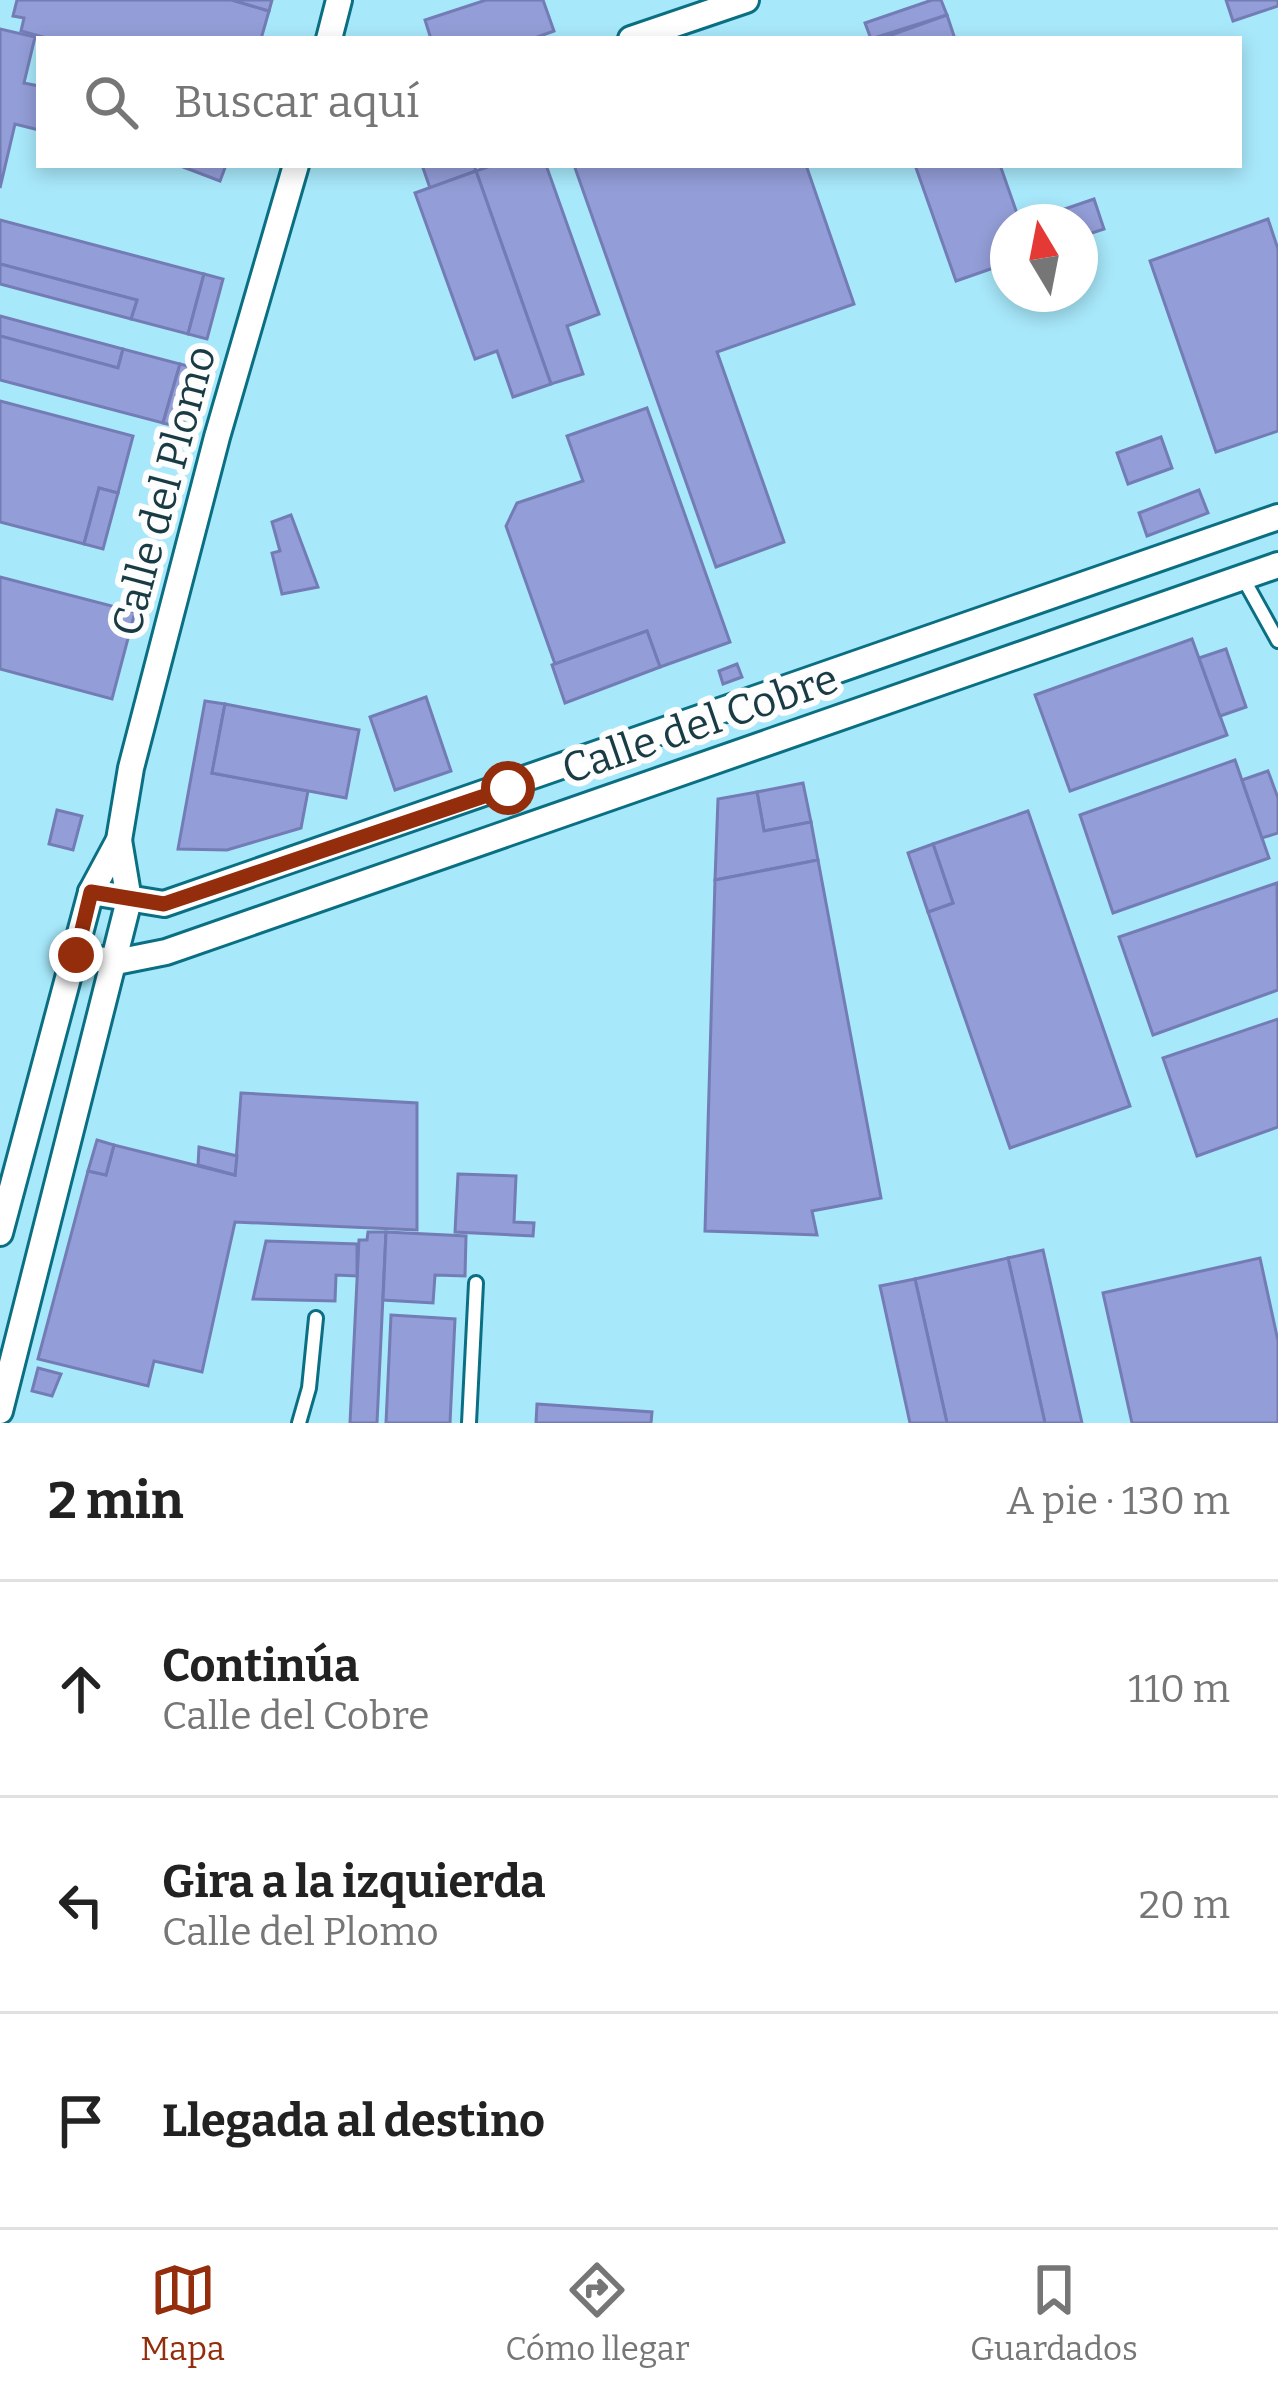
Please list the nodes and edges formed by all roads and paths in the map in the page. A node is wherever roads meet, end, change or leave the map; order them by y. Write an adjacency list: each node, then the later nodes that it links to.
1 (339, 0): 3 (street)
2 (746, 0): 4 (street)
3 (330, 36)
4 (640, 36)
5 (295, 168): 10 (street, Calle del Plomo)
6 (1278, 517): 12 (street, Calle del Cobre)
7 (1278, 566): 8 (street, Calle del Cobre)
8 (1243, 578): 9 (lane); 14 (street, Calle del Cobre)
9 (1278, 641)
10 (119, 840): 11 (street, Calle del Plomo); 12 (street, Calle del Plomo)
11 (91, 892): 12 (street, Calle del Cobre); 13 (street, Calle del Plomo)
12 (129, 900): 14 (street, Calle del Plomo)
13 (76, 955): 14 (street, Calle del Cobre); 15 (street, Calle del Plomo)
14 (116, 962): 18 (street, Calle del Plomo)
15 (0, 1233)
16 (476, 1283): 20 (lane)
17 (316, 1318): 19 (lane)
18 (0, 1412)
19 (299, 1423)
20 (469, 1423)

